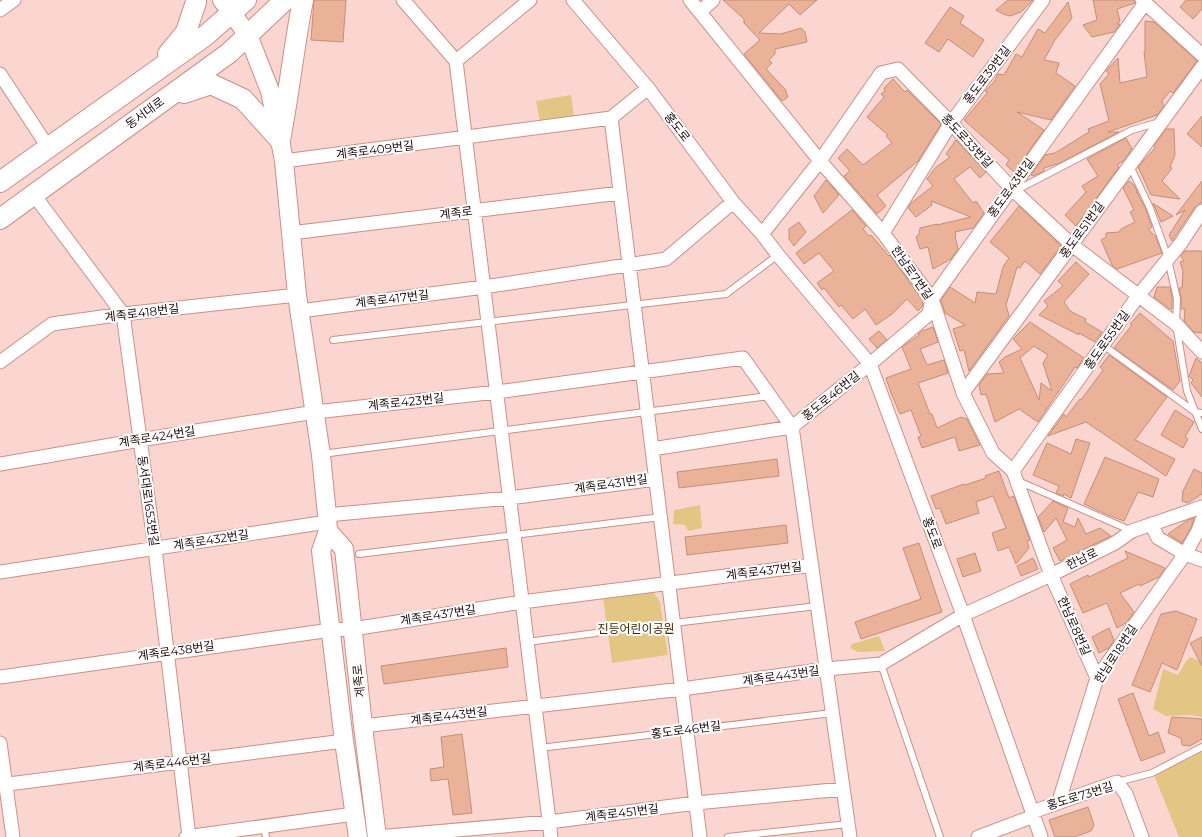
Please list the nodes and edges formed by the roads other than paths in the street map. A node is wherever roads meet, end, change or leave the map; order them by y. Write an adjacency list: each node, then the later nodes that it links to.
1 (14, 0): 13 (street)
2 (196, 0): 20 (main road)
3 (285, 0): 15 (main road, 동서대로)
4 (303, 0): 27 (main road)
5 (403, 0): 17 (street)
6 (530, 0): 17 (street)
7 (573, 0): 21 (street, 홍도로)
8 (690, 0): 14 (street, 한남로7번길)
9 (713, 0): 14 (street)
10 (1043, 0): 25 (street, 홍도로39번길)
11 (1143, 1): 16 (street); 33 (street, 홍도로43번길)
12 (233, 4): 15 (main road, 계족로); 20 (main road)
13 (0, 10)
14 (700, 12): 29 (street, 한남로7번길)
15 (248, 35): 22 (main road, 동서대로); 27 (main road, 계족로)
16 (1202, 55)
17 (456, 61): 26 (street)
18 (1202, 67): 24 (street, 홍도로51번길)
19 (0, 74): 28 (street)
20 (150, 75): 28 (main road)
21 (648, 88): 23 (street); 36 (street, 홍도로)
22 (164, 99): 27 (main road); 35 (main road, 동서대로)
23 (611, 118): 26 (street, 계족로409번길); 34 (street)
24 (1163, 120): 31 (street, 홍도로51번길); 33 (lane)
25 (951, 123): 29 (street, 홍도로33번길); 33 (street, 홍도로33번길); 41 (street, 홍도로39번길)
26 (466, 138): 30 (street, 계족로409번길); 37 (street)
27 (280, 140): 30 (main road, 계족로)
28 (48, 147): 32 (main road)
29 (820, 161): 41 (street, 한남로7번길); 42 (street, 홍도로33번길)
30 (284, 162): 40 (main road, 계족로)
31 (1130, 166): 43 (street, 홍도로51번길); 45 (lane)
32 (0, 182)
33 (1013, 190): 43 (street, 홍도로33번길); 49 (street, 홍도로43번길)
34 (620, 193): 37 (street, 계족로); 46 (street)
35 (34, 195): 39 (main road, 동서대로); 52 (street, 동서대로1653번길)
36 (733, 202): 42 (street, 홍도로); 46 (street, 계족로417번길)
37 (474, 210): 40 (street, 계족로); 47 (street)
38 (1202, 211): 45 (street, 홍도로55번길)
39 (0, 219)
40 (291, 233): 50 (main road, 계족로)
41 (884, 233): 49 (street, 한남로7번길)
42 (762, 234): 44 (street, 홍도로)
43 (1072, 245): 48 (street, 홍도로33번길); 62 (street, 홍도로51번길)
44 (778, 255): 51 (lane); 59 (street, 홍도로)
45 (1168, 260): 48 (street, 홍도로55번길); 54 (lane)
46 (629, 265): 47 (street, 계족로417번길); 51 (street)
47 (484, 287): 50 (street, 계족로417번길); 53 (street)
48 (1138, 296): 54 (street, 홍도로33번길); 56 (street, 홍도로55번길)
49 (932, 299): 59 (street, 홍도로43번길); 62 (street, 한남로7번길)
50 (298, 303): 52 (street, 계족로418번길); 64 (main road, 계족로)
51 (634, 305): 53 (lane); 60 (street)
52 (123, 314): 58 (street, 계족로418번길); 71 (street, 동서대로1653번길)
53 (488, 322): 55 (lane); 61 (street)
54 (1176, 324): 57 (street, 홍도로33번길); 66 (lane)
55 (333, 340)
56 (1103, 345): 66 (lane); 75 (street, 홍도로55번길)
57 (1202, 352)
58 (0, 362)
59 (870, 364): 68 (street, 홍도로46번길); 95 (street, 홍도로)
60 (642, 373): 61 (street, 계족로423번길); 63 (street, 계족로423번길); 65 (street)
61 (497, 392): 64 (street, 계족로423번길); 70 (street)
62 (963, 393): 75 (street, 한남로7번길)
63 (770, 396): 65 (lane); 68 (street, 계족로423번길)
64 (314, 412): 71 (street, 계족로424번길); 73 (main road, 계족로)
65 (647, 412): 70 (lane); 72 (street)
66 (1195, 412): 67 (lane); 69 (lane)
67 (1202, 413)
68 (792, 427): 72 (street, 홍도로46번길); 89 (street, 홍도로46번길)
69 (1202, 429)
70 (501, 431): 73 (lane); 77 (street)
71 (140, 440): 74 (street, 계족로424번길); 85 (street, 동서대로1653번길)
72 (652, 449): 76 (street)
73 (321, 455): 81 (main road, 계족로)
74 (0, 464)
75 (1015, 476): 83 (lane); 91 (street, 한남로7번길)
76 (656, 479): 77 (street, 계족로431번길); 79 (street, 계족로431번길)
77 (510, 498): 81 (street, 계족로431번길); 84 (street)
78 (1202, 507): 82 (street, 한남로)
79 (660, 517): 84 (lane); 92 (street, 계족로431번길)
80 (1202, 520): 87 (street, 한남로18번길)
81 (327, 523): 85 (street, 계족로432번길); 97 (main road, 계족로); 98 (main road, 계족로)
82 (1151, 524): 83 (street, 한남로); 87 (street)
83 (1132, 531): 91 (street, 한남로)
84 (514, 535): 86 (lane); 93 (street)
85 (155, 549): 90 (street, 계족로432번길); 101 (street, 동서대로1653번길)
86 (360, 554)
87 (1185, 554): 88 (street); 105 (street, 한남로18번길)
88 (1202, 560)
89 (812, 565): 92 (street, 계족로437번길); 94 (street, 홍도로46번길)
90 (0, 572)
91 (1051, 575): 95 (street, 한남로); 105 (street, 한남로8번길)
92 (669, 583): 93 (street, 계족로437번길); 96 (street)
93 (522, 602): 97 (street, 계족로437번길); 100 (street)
94 (817, 606): 96 (lane); 103 (street, 홍도로46번길)
95 (963, 615): 102 (street, 계족로443번길); 122 (street, 홍도로)
96 (674, 623): 106 (street)
97 (353, 629): 98 (street, 계족로438번길); 109 (main road, 계족로)
98 (331, 630): 101 (street, 계족로438번길); 111 (main road, 계족로)
99 (596, 633): 100 (lane)
100 (527, 642): 107 (street)
101 (166, 652): 104 (street, 계족로438번길); 115 (street, 동서대로1653번길)
102 (881, 664): 103 (street, 계족로443번길); 133 (lane)
103 (826, 670): 106 (street, 계족로443번길); 108 (street, 홍도로46번길)
104 (0, 677)
105 (1096, 678): 119 (street, 한남로18번길)
106 (682, 689): 107 (street, 계족로443번길); 110 (street)
107 (535, 706): 109 (street, 계족로443번길); 113 (street)
108 (832, 713): 110 (lane, 홍도로46번길); 118 (street, 홍도로46번길)
109 (363, 726): 129 (main road, 계족로)
110 (687, 730): 113 (lane, 홍도로46번길); 120 (street)
111 (344, 741): 115 (street, 계족로446번길); 121 (main road, 계족로)
112 (0, 743): 117 (street)
113 (540, 748): 123 (street)
114 (1202, 748): 116 (lane)
115 (180, 761): 117 (street, 계족로446번길); 127 (street, 동서대로1653번길)
116 (1117, 782): 119 (street, 홍도로73번길); 136 (street, 홍도로73번길)
117 (3, 785): 126 (street)
118 (843, 789): 120 (street, 계족로451번길); 124 (street, 홍도로46번길)
119 (1059, 801): 122 (street, 홍도로73번길)
120 (696, 803): 123 (street, 계족로451번길); 131 (street)
121 (354, 814): 125 (street); 128 (main road, 계족로)
122 (1033, 814): 134 (street, 홍도로73번길); 135 (street, 홍도로)
123 (549, 822): 129 (street, 계족로451번길); 130 (street)
124 (849, 831): 132 (lane, 홍도로46번길)
125 (265, 832): 127 (street)
126 (13, 837)
127 (188, 837)
128 (358, 837)
129 (377, 837)
130 (551, 837)
131 (700, 837)
132 (728, 837)
133 (940, 837)
134 (978, 837)
135 (1041, 837)
136 (1142, 837)

